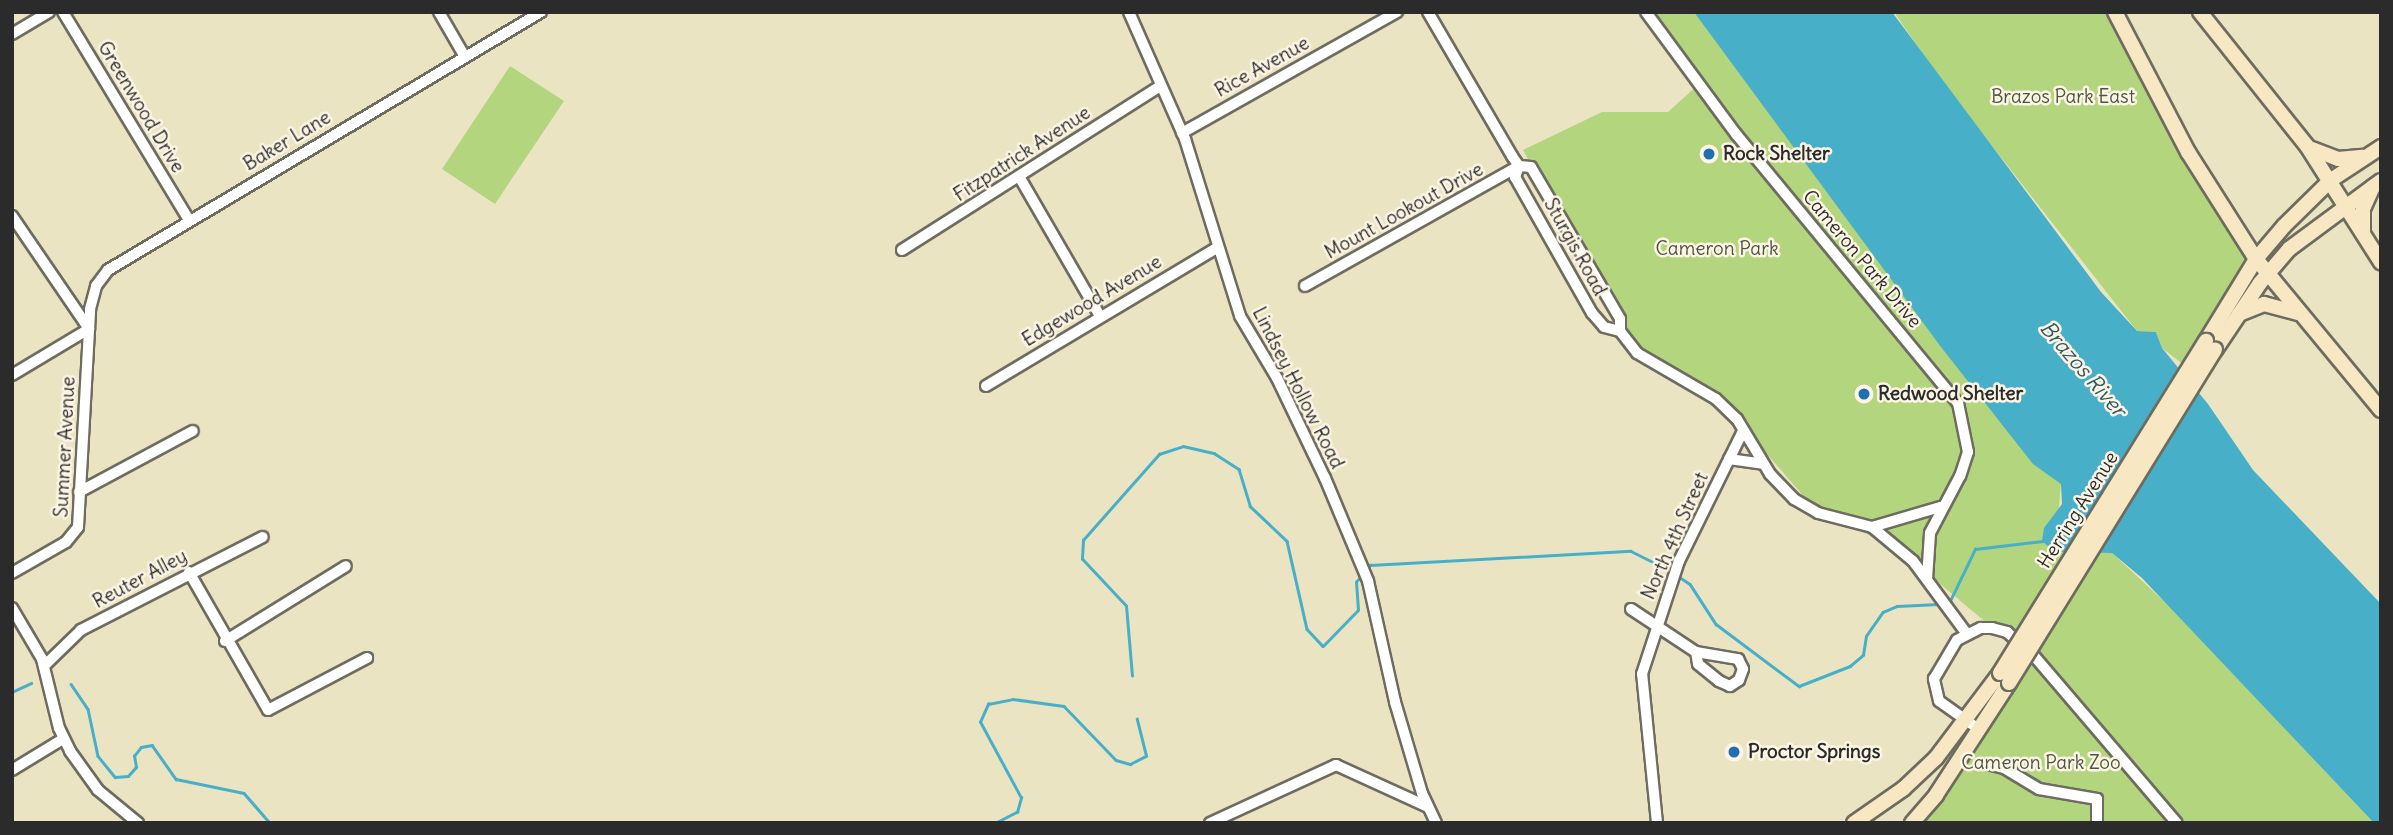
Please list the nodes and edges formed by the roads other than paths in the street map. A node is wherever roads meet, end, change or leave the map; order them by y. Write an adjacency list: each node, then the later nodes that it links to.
1 (49, 12): 11 (street)
2 (63, 12): 24 (street, Greenwood Drive)
3 (439, 12): 12 (street)
4 (541, 12): 12 (street, Baker Lane)
5 (1129, 12): 13 (street, Lindsey Hollow Road)
6 (1397, 12): 14 (street, Rice Avenue)
7 (1429, 12): 18 (street, Sturgis Road)
8 (1646, 12): 46 (street, Cameron Park Drive)
9 (2115, 12): 28 (main road)
10 (2200, 12): 15 (main road)
11 (12, 34)
12 (465, 57): 24 (street, Baker Lane)
13 (1160, 86): 14 (street, Lindsey Hollow Road); 19 (street, Fitzpatrick Avenue)
14 (1182, 133): 26 (street, Lindsey Hollow Road)
15 (2307, 146): 17 (main road); 20 (main road)
16 (2381, 147): 17 (main road, Herring Avenue)
17 (2368, 156): 20 (main road, Herring Avenue)
18 (1519, 166): 31 (street, Mount Lookout Drive); 36 (street, Sturgis Road); 36 (street, Sturgis Road)
19 (1020, 178): 27 (street, Fitzpatrick Avenue); 34 (street)
20 (2332, 180): 22 (main road); 28 (main road, Herring Avenue)
21 (2377, 183): 22 (main road, Herring Avenue); 25 (main road)
22 (2345, 204): 25 (main road); 30 (main road, Herring Avenue)
23 (12, 216): 35 (street)
24 (189, 220): 35 (street, Baker Lane)
25 (2363, 232): 29 (main road)
26 (1217, 248): 34 (street, Edgewood Avenue); 67 (street, Lindsey Hollow Road)
27 (902, 250)
28 (2256, 259): 30 (main road); 37 (main road, Herring Avenue)
29 (2381, 262)
30 (2268, 272): 32 (main road); 33 (main road, Herring Avenue)
31 (1305, 286)
32 (2301, 314): 33 (main road); 40 (main road)
33 (2237, 315): 37 (main road, Herring Avenue)
34 (1100, 316): 39 (street, Edgewood Avenue)
35 (89, 329): 38 (street); 45 (street, Summer Avenue)
36 (1620, 331): 42 (street, Sturgis Road)
37 (2210, 345): 61 (main road, Herring Avenue, bridge)
38 (12, 375)
39 (986, 386)
40 (2381, 410)
41 (193, 430): 45 (street)
42 (1742, 433): 43 (street, North 4th Street); 44 (street, Sturgis Road)
43 (1730, 459): 44 (street); 55 (street, North 4th Street)
44 (1763, 464): 47 (street, Sturgis Road)
45 (79, 492): 51 (street, Summer Avenue)
46 (1940, 507): 47 (street); 52 (street, Cameron Park Drive)
47 (1872, 527): 52 (street, Sturgis Road)
48 (263, 537): 50 (street, Reuter Alley)
49 (346, 566): 57 (street)
50 (189, 572): 57 (street); 60 (street, Reuter Alley)
51 (12, 573)
52 (1927, 580): 56 (street, Sturgis Road)
53 (12, 608): 60 (street)
54 (1631, 609): 55 (street)
55 (1655, 626): 58 (street); 71 (street, North 4th Street)
56 (1968, 634): 62 (street); 75 (street)
57 (225, 640): 59 (street)
58 (1696, 652): 58 (street)
59 (367, 658)
60 (44, 666): 64 (street)
61 (2004, 678): 62 (main road, Herring Avenue); 63 (main road, Herring Avenue)
62 (1965, 720): 63 (street); 72 (main road, Herring Avenue)
63 (1979, 730): 73 (main road, Herring Avenue)
64 (63, 739): 66 (street); 68 (street)
65 (1987, 764): 74 (street)
66 (12, 770)
67 (1428, 807): 69 (street); 70 (street, Lindsey Hollow Road)
68 (138, 823)
69 (1210, 823)
70 (1436, 823)
71 (1657, 823)
72 (1854, 823)
73 (1912, 823)
74 (2097, 823)
75 (2176, 823)

